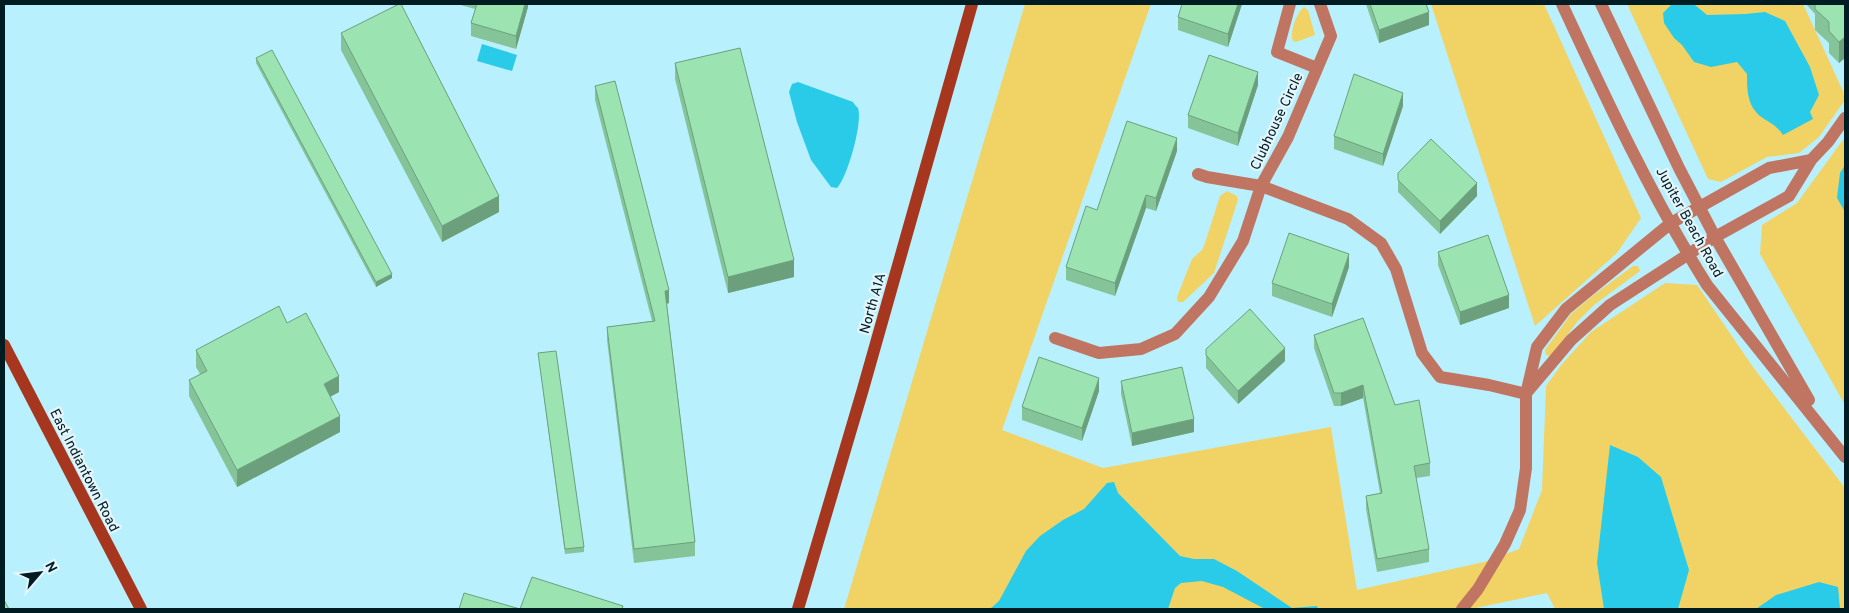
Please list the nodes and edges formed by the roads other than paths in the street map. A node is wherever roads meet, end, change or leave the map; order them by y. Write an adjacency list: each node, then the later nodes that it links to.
1 (972, 4): 21 (street, North A1A)
2 (1290, 4): 6 (street, Clubhouse Circle)
3 (1320, 4): 6 (street, Clubhouse Circle)
4 (1562, 4): 12 (street, Jupiter Beach Road)
5 (1601, 4): 11 (street, Jupiter Beach Road)
6 (1317, 68): 10 (street, Clubhouse Circle)
7 (1845, 118): 8 (street)
8 (1811, 160): 11 (street); 13 (street)
9 (1198, 174): 10 (street, Clubhouse Circle)
10 (1261, 186): 15 (street, Clubhouse Circle); 17 (street, Clubhouse Circle)
11 (1699, 207): 12 (street); 13 (street, Jupiter Beach Road)
12 (1671, 223): 14 (street, Jupiter Beach Road); 17 (street)
13 (1715, 237): 14 (street); 18 (street, Jupiter Beach Road)
14 (1688, 254): 17 (street); 18 (street, Jupiter Beach Road)
15 (1055, 338)
16 (4, 345): 20 (street, East Indiantown Road)
17 (1526, 394): 22 (street)
18 (1828, 433): 19 (street, Jupiter Beach Road)
19 (1845, 457)
20 (140, 609)
21 (798, 609)
22 (1462, 609)

